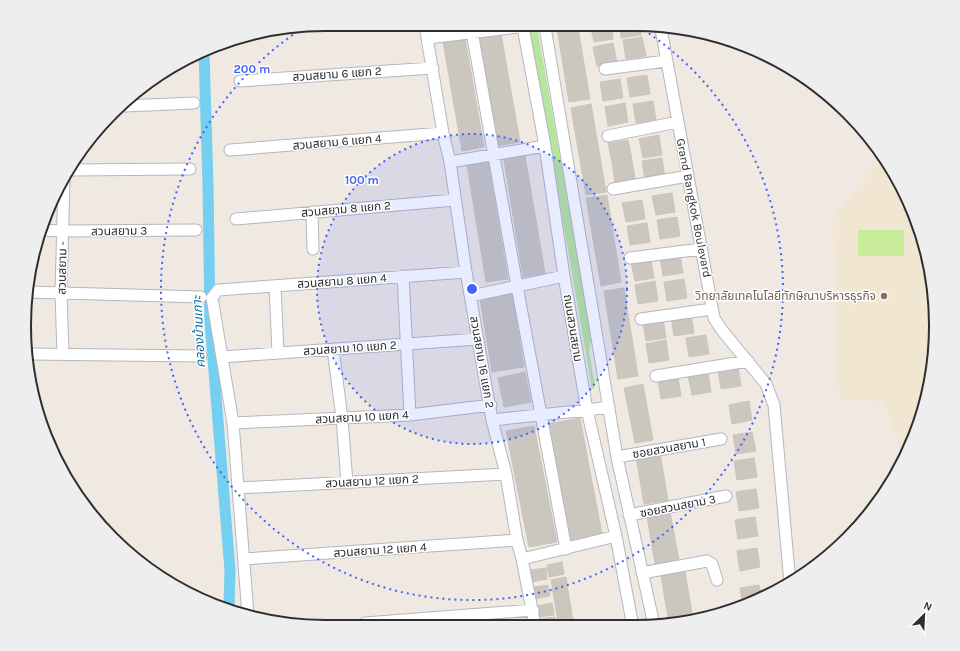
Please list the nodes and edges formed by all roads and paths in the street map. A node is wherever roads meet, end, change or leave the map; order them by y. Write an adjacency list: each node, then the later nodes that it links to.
1 (426, 31): 7 (street, สวนสยาม 16 แยก 2)
2 (466, 31): 7 (street)
3 (471, 31): 19 (street)
4 (524, 31): 17 (street, ถนนสวนสยาม)
5 (546, 31): 57 (street, ถนนสวนสยาม)
6 (662, 33): 8 (street, Grand Bangkok Boulevard)
7 (428, 38): 9 (street, สวนสยาม 16 แยก 2)
8 (666, 60): 10 (street); 14 (street, Grand Bangkok Boulevard)
9 (433, 68): 11 (street, สวนสยาม 6 แยก 2); 15 (street, สวนสยาม 16 แยก 2)
10 (605, 69)
11 (240, 81)
12 (194, 103): 13 (street)
13 (129, 106)
14 (678, 122): 16 (street); 23 (street, Grand Bangkok Boulevard)
15 (444, 133): 18 (street, สวนสยาม 6 แยก 4); 20 (street, สวนสยาม 16 แยก 2)
16 (608, 136)
17 (545, 146): 19 (street); 37 (street, ถนนสวนสยาม)
18 (230, 150)
19 (494, 155): 20 (street); 39 (street)
20 (450, 162): 26 (street, สวนสยาม 16 แยก 2)
21 (190, 169): 22 (street)
22 (76, 170)
23 (688, 176): 24 (street); 33 (street, Grand Bangkok Boulevard)
24 (613, 189)
25 (64, 190): 31 (street, สวนสยาม -)
26 (455, 200): 27 (street, สวนสยาม 8 แยก 2); 35 (street, สวนสยาม 16 แยก 2)
27 (312, 212): 28 (street, สวนสยาม 8 แยก 2); 32 (street)
28 (236, 219)
29 (47, 230): 31 (street, สวนสยาม 3)
30 (196, 230): 31 (street, สวนสยาม 3)
31 (62, 231): 41 (street, สวนสยาม -)
32 (313, 249)
33 (701, 249): 34 (street); 44 (street, Grand Bangkok Boulevard)
34 (630, 258)
35 (466, 272): 36 (street, สวนสยาม 8 แยก 4); 42 (street, สวนสยาม 16 แยก 2)
36 (403, 276): 38 (street, สวนสยาม 8 แยก 4); 47 (street)
37 (564, 276): 39 (street); 58 (street, ถนนสวนสยาม)
38 (275, 286): 49 (street); 53 (street, สวนสยาม 8 แยก 4)
39 (517, 286): 42 (street); 59 (street)
40 (33, 292): 41 (street)
41 (61, 292): 43 (street); 51 (street, สวนสยาม -)
42 (470, 296): 46 (street, สวนสยาม 16 แยก 2)
43 (201, 297)
44 (712, 309): 45 (street); 54 (street, Grand Bangkok Boulevard)
45 (642, 320)
46 (478, 339): 47 (street, สวนสยาม 10 แยก 2); 56 (street, สวนสยาม 16 แยก 2)
47 (406, 345): 48 (street, สวนสยาม 10 แยก 2); 60 (street)
48 (333, 349): 49 (street, สวนสยาม 10 แยก 2); 61 (street)
49 (278, 353): 53 (street, สวนสยาม 10 แยก 2)
50 (33, 354): 51 (street)
51 (63, 354): 52 (street)
52 (201, 356)
53 (222, 357): 63 (street)
54 (748, 361): 55 (street); 77 (street, Grand Bangkok Boulevard)
55 (656, 376)
56 (491, 405): 60 (street, สวนสยาม 10 แยก 4); 62 (street, สวนสยาม 16 แยก 2)
57 (608, 407): 58 (street); 65 (street, ถนนสวนสยาม)
58 (587, 410): 59 (street); 71 (street, ถนนสวนสยาม)
59 (540, 414): 62 (street); 73 (street)
60 (410, 415): 61 (street, สวนสยาม 10 แยก 4)
61 (342, 418): 63 (street, สวนสยาม 10 แยก 4); 67 (street)
62 (492, 420): 66 (street, สวนสยาม 16 แยก 2)
63 (233, 423): 68 (street)
64 (721, 439): 65 (street, ซอยสวนสยาม 1)
65 (617, 457): 70 (street, ถนนสวนสยาม)
66 (506, 474): 67 (street, สวนสยาม 12 แยก 2); 72 (street, สวนสยาม 16 แยก 2)
67 (347, 482): 68 (street, สวนสยาม 12 แยก 2)
68 (239, 488): 74 (street)
69 (726, 496): 70 (street, ซอยสวนสยาม 3)
70 (630, 515): 76 (street, ถนนสวนสยาม)
71 (616, 536): 73 (street); 84 (street, ถนนสวนสยาม)
72 (517, 540): 74 (street, สวนสยาม 12 แยก 4); 75 (street, สวนสยาม 16 แยก 2)
73 (566, 549): 75 (street)
74 (244, 559): 79 (street)
75 (522, 559): 80 (street, สวนสยาม 16 แยก 2)
76 (642, 573): 78 (street); 81 (street, ถนนสวนสยาม)
77 (789, 576)
78 (718, 580)
79 (248, 610)
80 (532, 610): 82 (street); 83 (street, สวนสยาม 16 แยก 2)
81 (653, 619)
82 (404, 620)
83 (534, 620)
84 (632, 620)

